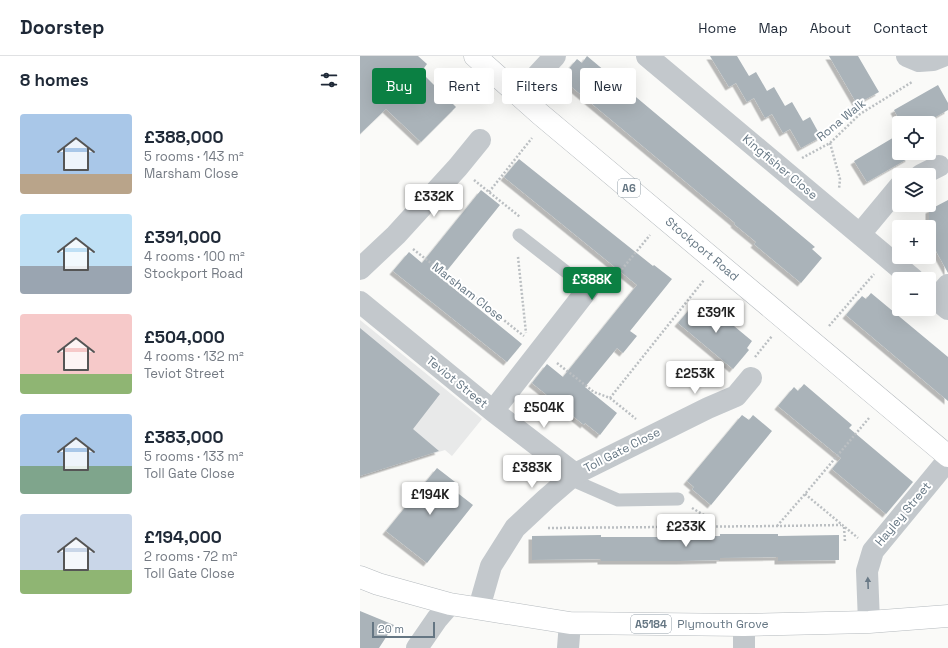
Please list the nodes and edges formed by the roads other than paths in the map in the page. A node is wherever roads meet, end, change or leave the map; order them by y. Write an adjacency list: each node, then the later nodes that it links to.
1 (475, 56): 7 (main road, Stockport Road / A6)
2 (555, 56): 6 (street)
3 (647, 56): 11 (street, Kingfisher Close)
4 (943, 56): 5 (street)
5 (913, 59)
6 (544, 68)
7 (502, 80)
8 (530, 104): 19 (main road, Stockport Road / A6)
9 (480, 140): 13 (street)
10 (892, 195): 11 (street)
11 (860, 234): 14 (street, Kingfisher Close)
12 (519, 235): 15 (lane)
13 (360, 269)
14 (905, 272)
15 (588, 289): 18 (street)
16 (360, 302): 18 (street, Teviot Street)
17 (751, 378): 21 (street, Toll Gate Close)
18 (493, 411): 21 (street, Teviot Street)
19 (948, 456)
20 (948, 460): 27 (street, Hayley Street, one-way to 20)
21 (572, 476): 22 (lane); 25 (street, Toll Gate Close)
22 (678, 499)
23 (360, 577): 24 (main road, Plymouth Grove / A5184)
24 (450, 604): 25 (main road, Plymouth Grove / A5184); 30 (street)
25 (479, 608): 28 (main road, Plymouth Grove / A5184)
26 (948, 616): 27 (main road, Plymouth Grove / A5184)
27 (869, 622): 29 (main road, Plymouth Grove / A5184)
28 (570, 623): 29 (main road, Plymouth Grove / A5184); 31 (street)
29 (744, 625): 32 (street)
30 (417, 648)
31 (568, 648)
32 (744, 648)

